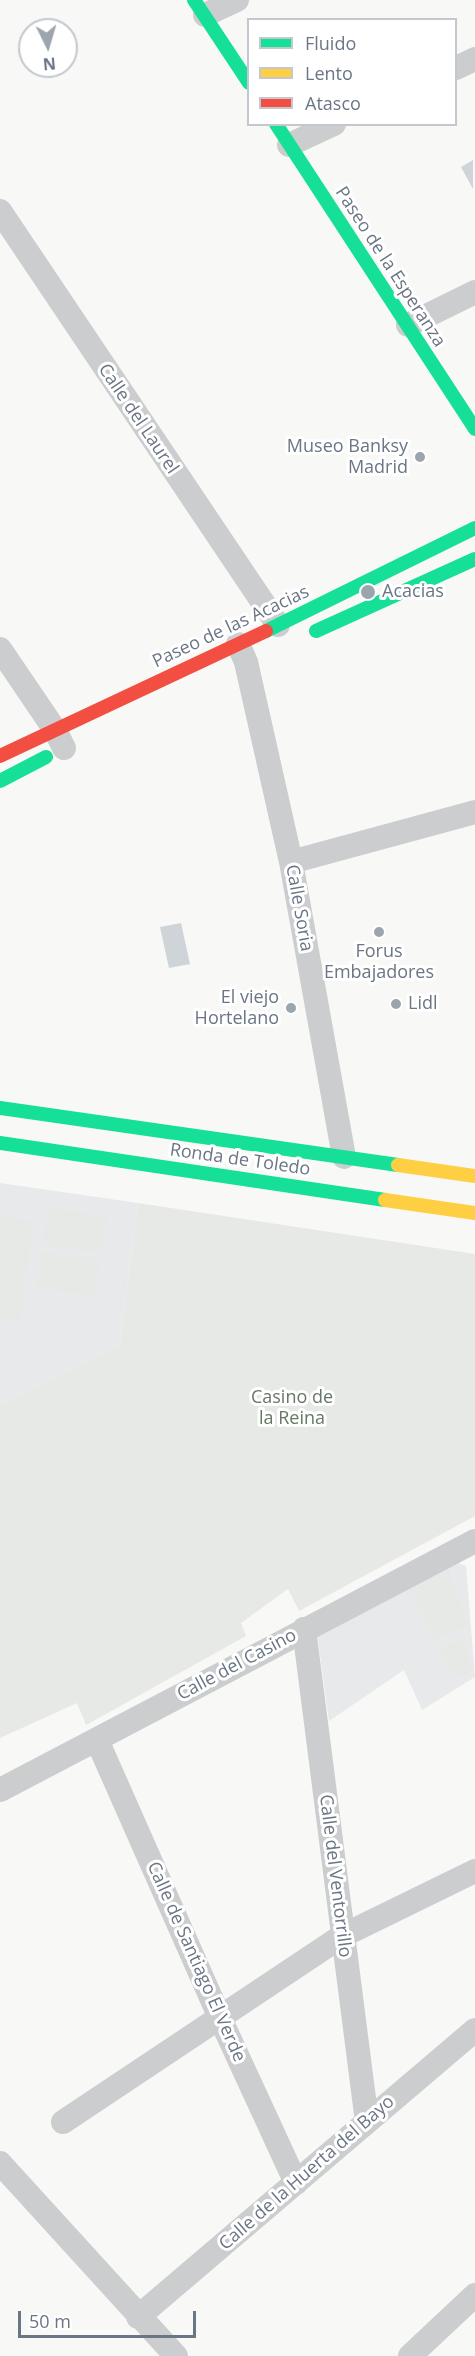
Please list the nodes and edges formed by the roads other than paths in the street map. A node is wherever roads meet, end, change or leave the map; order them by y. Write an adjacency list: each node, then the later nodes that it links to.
1 (237, 0): 2 (street)
2 (200, 8): 5 (main road)
3 (475, 59): 4 (street)
4 (457, 68)
5 (247, 79)
6 (277, 126): 8 (main road, Paseo de la Esperanza)
7 (330, 126): 8 (street)
8 (289, 145): 11 (main road, Paseo de la Esperanza)
9 (0, 211): 15 (street, Calle del Laurel)
10 (475, 292): 11 (street)
11 (408, 325): 12 (main road, Paseo de la Esperanza)
12 (475, 429)
13 (475, 528): 15 (main road, Paseo de las Acacias)
14 (475, 560): 16 (main road)
15 (278, 625): 18 (main road, Paseo de las Acacias)
16 (300, 637)
17 (0, 649): 19 (street)
18 (244, 657): 19 (main road, Paseo de las Acacias); 23 (street, Calle Soria)
19 (64, 740): 20 (main road, Paseo de las Acacias); 21 (main road, Paseo de las Acacias)
20 (0, 756)
21 (0, 782)
22 (475, 812): 23 (street)
23 (291, 862): 26 (street, Calle Soria)
24 (0, 1108): 26 (main road, Ronda de Toledo)
25 (0, 1143): 28 (main road, Ronda de Toledo)
26 (344, 1157): 27 (main road, Ronda de Toledo)
27 (475, 1176)
28 (475, 1213)
29 (475, 1540): 30 (street, Calle del Casino)
30 (304, 1629): 31 (street, Calle del Casino); 34 (street, Calle del Ventorrillo)
31 (98, 1740): 32 (street, Calle del Casino); 35 (street, Calle de Santiago El Verde)
32 (0, 1790)
33 (475, 1871): 34 (street)
34 (342, 1936): 35 (street); 38 (street, Calle del Ventorrillo)
35 (220, 2018): 37 (street); 40 (street, Calle de Santiago El Verde)
36 (475, 2030): 38 (street, Calle de la Huerta del Bayo)
37 (63, 2122)
38 (367, 2122): 40 (street, Calle de la Huerta del Bayo)
39 (0, 2163): 42 (street)
40 (296, 2182): 42 (street, Calle de la Huerta del Bayo)
41 (475, 2295): 44 (street)
42 (138, 2317): 43 (street)
43 (176, 2356)
44 (410, 2356)

